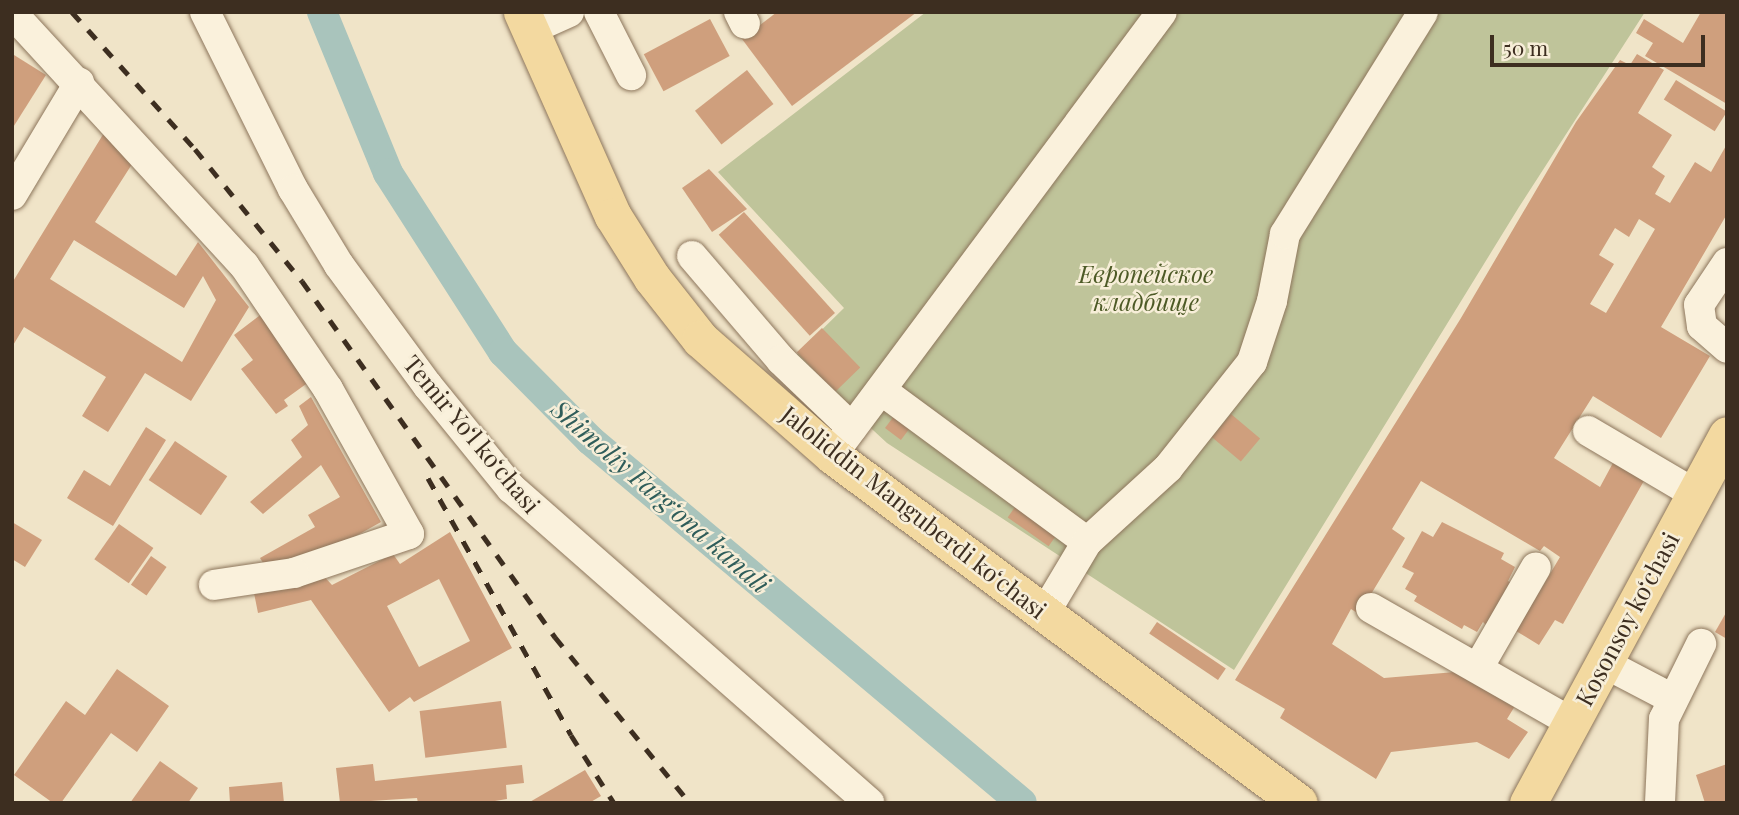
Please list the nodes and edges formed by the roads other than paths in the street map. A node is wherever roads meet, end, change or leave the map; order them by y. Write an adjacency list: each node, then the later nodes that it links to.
1 (12, 12): 9 (street)
2 (205, 12): 29 (street, Temir Yoʻl koʻchasi)
3 (569, 12): 7 (street)
4 (599, 12): 8 (street)
5 (1162, 12): 14 (street)
6 (1423, 12): 19 (street)
7 (525, 21): 16 (main road, Jaloliddin Manguberdi koʻchasi)
8 (631, 75)
9 (79, 82): 10 (street); 21 (street)
10 (12, 195)
11 (692, 256): 16 (street)
12 (1727, 263): 13 (street)
13 (1727, 348)
14 (881, 390): 16 (street); 19 (street)
15 (1588, 431): 18 (street)
16 (842, 441): 23 (main road, Jaloliddin Manguberdi koʻchasi)
17 (1724, 446): 18 (main road, Kosonsoy koʻchasi)
18 (1695, 494): 25 (main road, Kosonsoy koʻchasi)
19 (1087, 542): 23 (street)
20 (1536, 567): 26 (street)
21 (214, 585)
22 (1371, 608): 26 (street)
23 (1044, 614): 30 (main road, Jaloliddin Manguberdi koʻchasi)
24 (1701, 643): 27 (street)
25 (1604, 663): 27 (street); 28 (main road, Kosonsoy koʻchasi)
26 (1478, 668): 28 (street)
27 (1671, 698): 32 (street)
28 (1572, 722): 31 (main road, Kosonsoy koʻchasi)
29 (869, 803)
30 (1298, 803)
31 (1528, 803)
32 (1660, 803)

